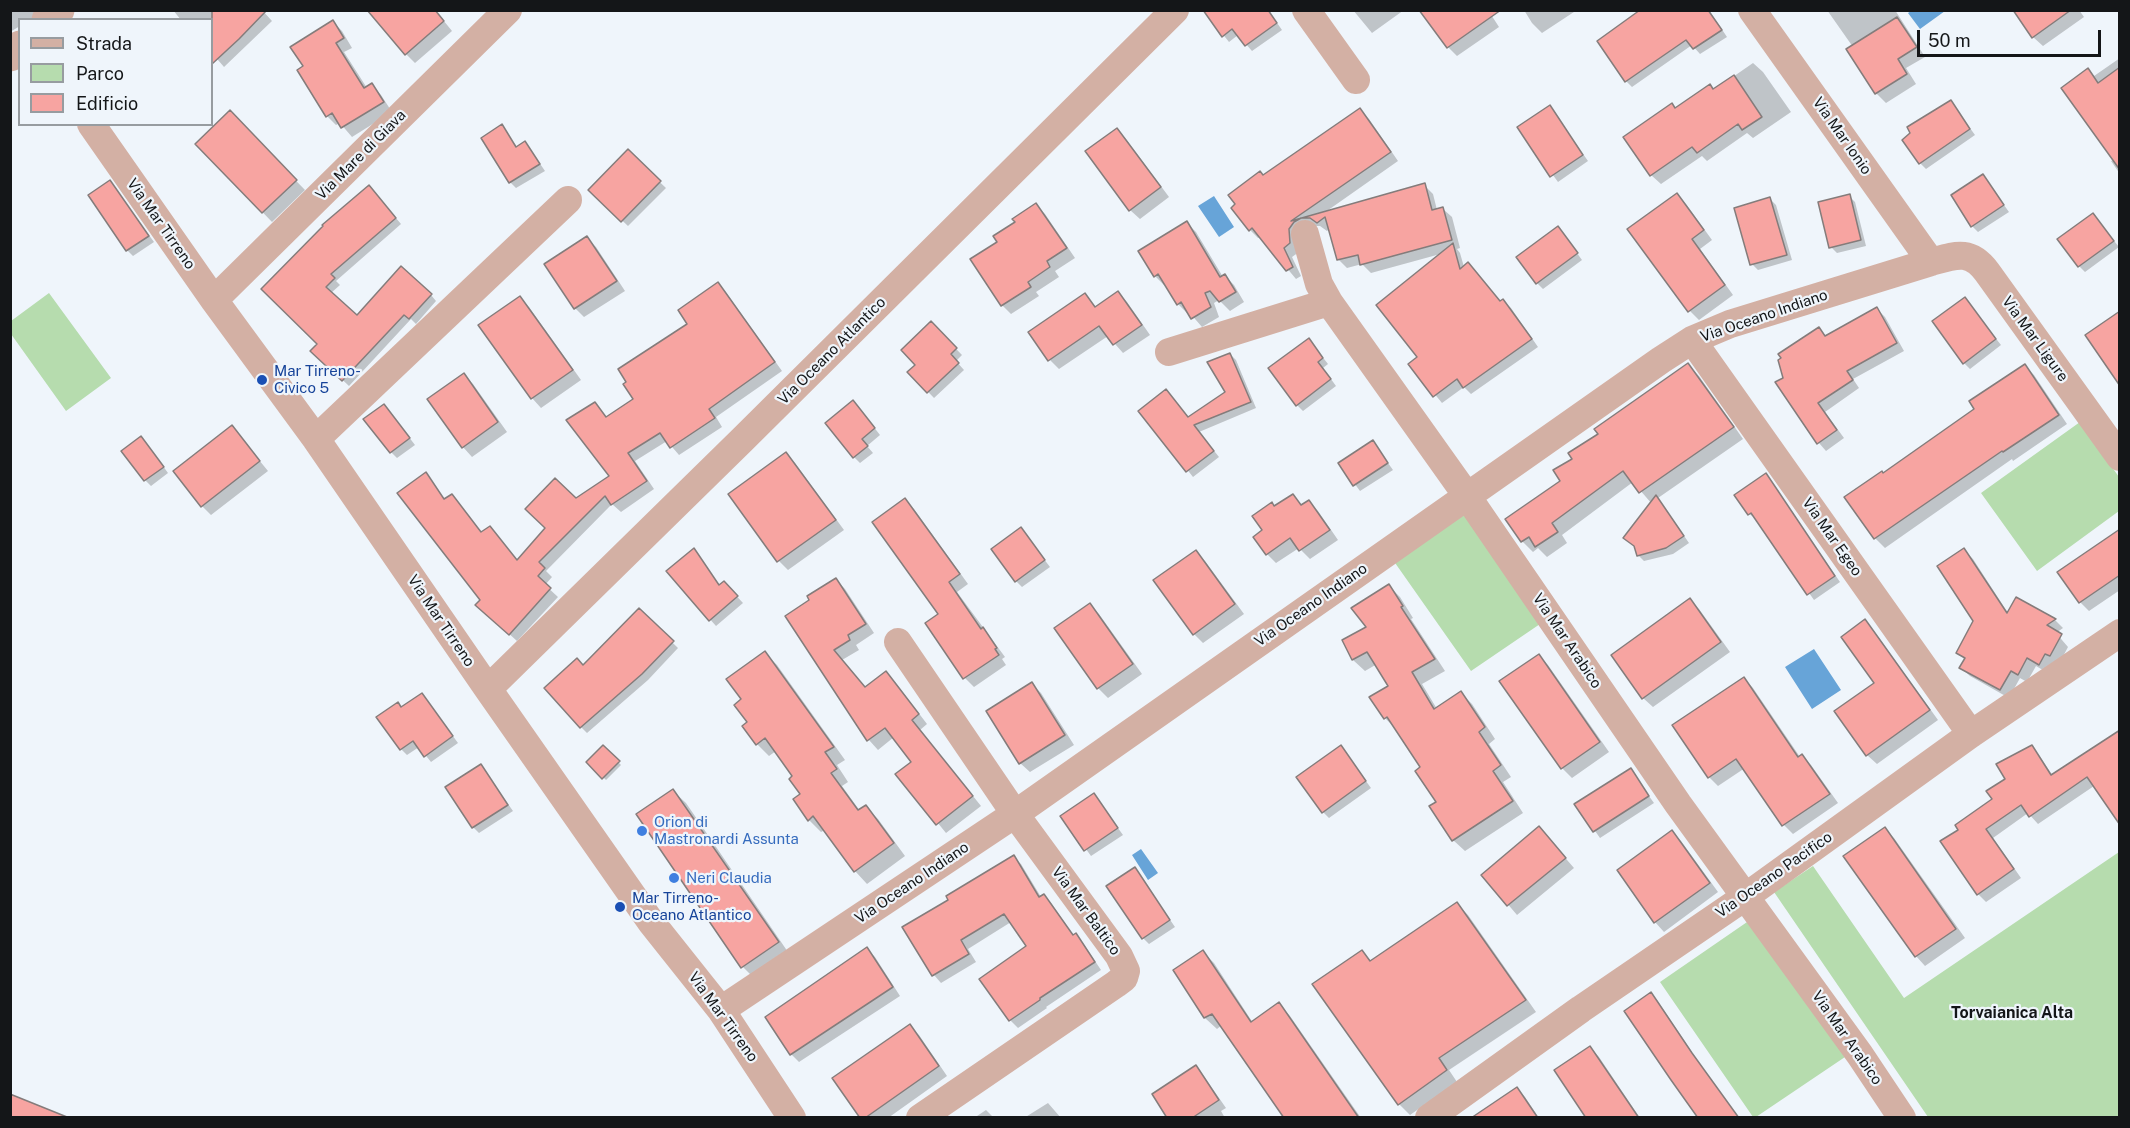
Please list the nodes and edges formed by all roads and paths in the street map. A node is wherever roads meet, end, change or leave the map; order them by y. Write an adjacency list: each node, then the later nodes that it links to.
1 (508, 10): 10 (street, Via Mare di Giava)
2 (1175, 10): 19 (street, Via Oceano Atlantico)
3 (1306, 10): 5 (street)
4 (1752, 10): 9 (street, Via Mar Ionio)
5 (1356, 80)
6 (92, 126): 10 (street, Via Mar Tirreno)
7 (568, 200): 14 (street)
8 (1305, 234): 11 (street, Via Mar Arabico)
9 (1931, 262): 12 (street, Via Oceano Indiano); 15 (street, Via Mar Ligure)
10 (214, 300): 14 (street, Via Mar Tirreno)
11 (1329, 302): 13 (street); 16 (street, Via Mar Arabico)
12 (1692, 340): 16 (street, Via Oceano Indiano); 20 (street, Via Mar Egeo)
13 (1169, 352)
14 (316, 439): 19 (street, Via Mar Tirreno)
15 (2120, 457)
16 (1467, 496): 21 (street, Via Oceano Indiano); 22 (street, Via Mar Arabico)
17 (2120, 633): 20 (street, Via Oceano Pacifico)
18 (898, 642): 21 (street, Via Mar Baltico)
19 (488, 689): 23 (street, Via Mar Tirreno)
20 (1971, 734): 22 (street, Via Oceano Pacifico)
21 (1015, 814): 23 (street, Via Oceano Indiano); 25 (street, Via Mar Baltico)
22 (1745, 897): 26 (street, Via Oceano Pacifico); 27 (street, Via Mar Arabico)
23 (721, 1010): 24 (street, Via Mar Tirreno)
24 (792, 1118)
25 (920, 1118)
26 (1429, 1118)
27 (1902, 1118)

